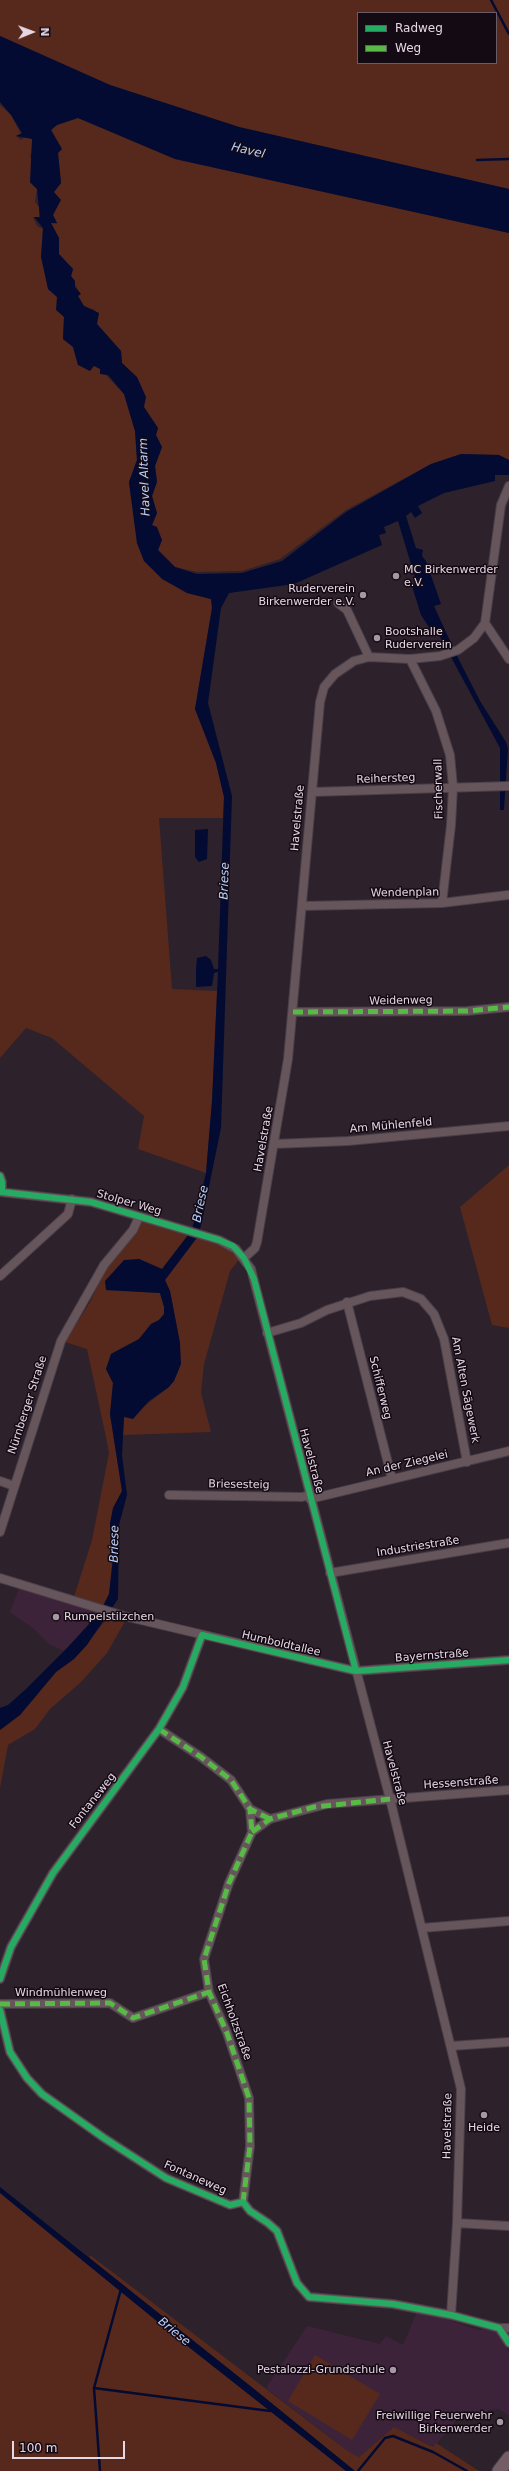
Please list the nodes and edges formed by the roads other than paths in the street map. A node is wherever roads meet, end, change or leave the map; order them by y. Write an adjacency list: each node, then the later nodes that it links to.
1 (509, 486): 3 (street, Havelstraße)
2 (338, 603): 4 (street)
3 (485, 623): 5 (street, Havelstraße); 6 (street)
4 (369, 657): 5 (street, Havelstraße); 9 (street, Havelstraße)
5 (410, 659): 8 (street, Fischerwall)
6 (509, 659)
7 (509, 786): 8 (street, Reihersteg)
8 (453, 787): 9 (street, Reihersteg); 11 (street, Fischerwall)
9 (312, 792): 12 (street, Havelstraße)
10 (508, 895): 11 (street, Wendenplan)
11 (442, 903): 12 (street, Wendenplan)
12 (302, 906): 14 (street, Havelstraße)
13 (509, 1007): 14 (street, Weidenweg)
14 (293, 1012): 16 (street, Havelstraße)
15 (509, 1126): 16 (street, Am Mühlenfeld)
16 (274, 1144): 21 (street, Havelstraße)
17 (0, 1176): 18 (street)
18 (1, 1192): 19 (street, Stolper Weg)
19 (72, 1199): 20 (street, Stolper Weg); 22 (street)
20 (139, 1217): 21 (street, Stolper Weg); 29 (street, Nürnberger Straße)
21 (244, 1258): 24 (street, Havelstraße)
22 (0, 1276)
23 (347, 1302): 24 (street, Am Alten Sägewerk); 26 (street, Am Alten Sägewerk); 27 (street, Schifferweg)
24 (267, 1333): 31 (street, Havelstraße)
25 (509, 1451): 26 (street, An der Ziegelei)
26 (467, 1462): 27 (street, An der Ziegelei)
27 (392, 1479): 31 (street, An der Ziegelei)
28 (0, 1481): 29 (street)
29 (14, 1486): 32 (street, Nürnberger Straße)
30 (169, 1495): 31 (street, Briesesteig)
31 (310, 1497): 34 (street, Havelstraße)
32 (0, 1532)
33 (509, 1543): 34 (street, Industriestraße)
34 (330, 1573): 38 (street, Havelstraße)
35 (0, 1578): 36 (street, Humboldtallee)
36 (202, 1635): 38 (street, Humboldtallee); 39 (street, Fontaneweg)
37 (509, 1660): 38 (street, Bayernstraße)
38 (356, 1671): 41 (street, Havelstraße)
39 (159, 1729): 42 (street, Eichholzstraße); 47 (street, Fontaneweg)
40 (509, 1790): 41 (street, Hessenstraße)
41 (390, 1799): 43 (street, Eichholzstraße); 46 (street, Havelstraße)
42 (250, 1809): 43 (street); 44 (street, Eichholzstraße)
43 (270, 1819): 44 (street, Eichholzstraße)
44 (252, 1832): 48 (street, Eichholzstraße)
45 (509, 1921): 46 (street)
46 (422, 1928): 52 (street, Havelstraße)
47 (0, 1978)
48 (209, 1992): 49 (street, Windmühlenweg); 53 (street, Eichholzstraße)
49 (0, 2004)
50 (0, 2010): 53 (street, Fontaneweg)
51 (509, 2042): 52 (street)
52 (451, 2046): 54 (street, Havelstraße)
53 (243, 2202): 56 (street)
54 (457, 2223): 55 (street); 56 (street, Havelstraße)
55 (509, 2226)
56 (451, 2315): 57 (street)
57 (499, 2328): 58 (street); 59 (street)
58 (509, 2328)
59 (509, 2343)
60 (509, 2458): 61 (main road)
61 (499, 2471)

